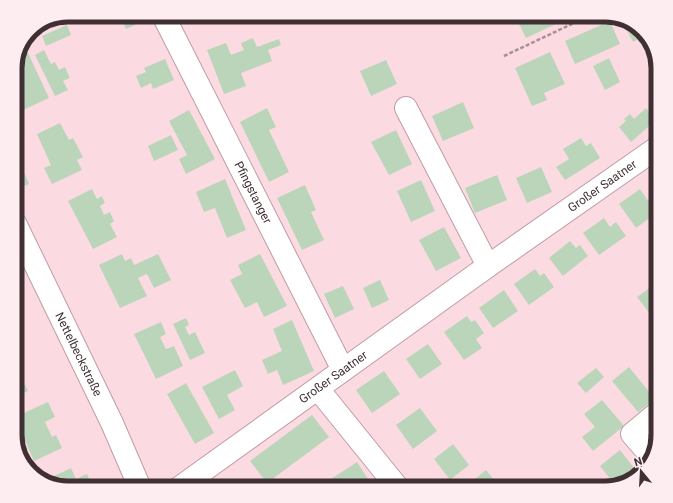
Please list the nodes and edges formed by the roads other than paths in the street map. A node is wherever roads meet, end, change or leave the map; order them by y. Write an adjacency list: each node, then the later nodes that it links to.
1 (167, 22): 6 (street, Pfingstanger)
2 (406, 108): 5 (street)
3 (651, 152): 5 (street, Großer Saatner)
4 (22, 237): 10 (street, Nettelbeckstraße)
5 (488, 266): 6 (street, Großer Saatner)
6 (343, 370): 7 (street, Großer Saatner)
7 (318, 389): 11 (street, Großer Saatner); 12 (street)
8 (651, 418): 9 (street)
9 (648, 452)
10 (137, 481)
11 (189, 481)
12 (392, 481)

